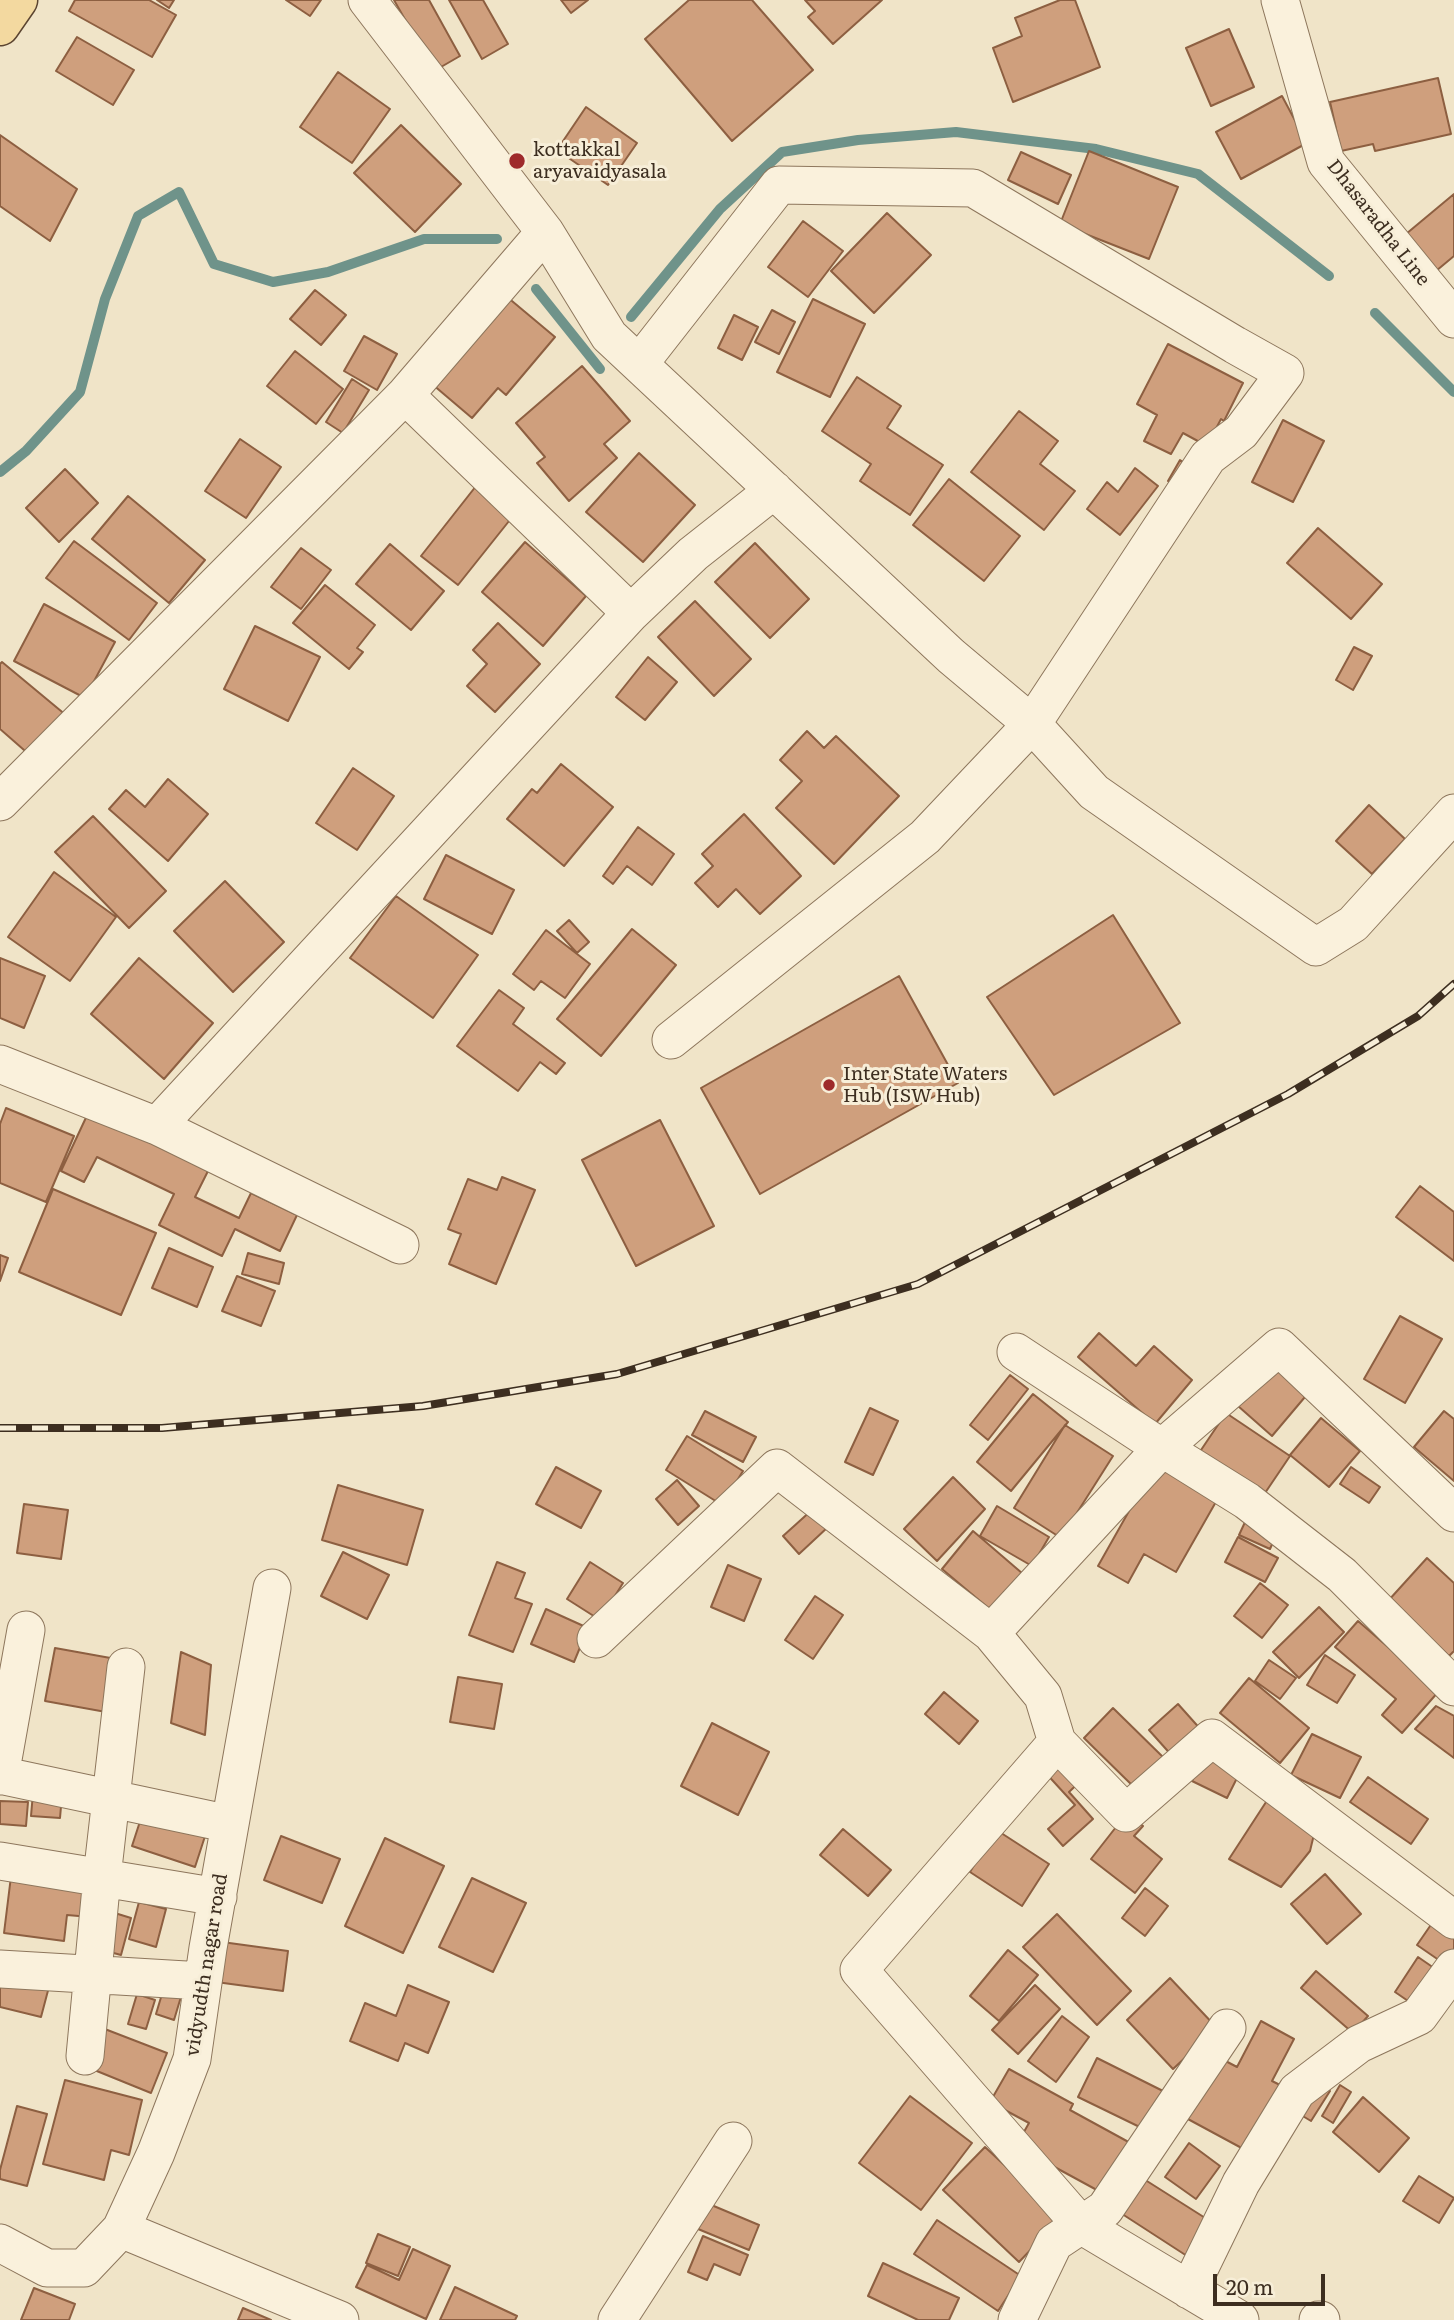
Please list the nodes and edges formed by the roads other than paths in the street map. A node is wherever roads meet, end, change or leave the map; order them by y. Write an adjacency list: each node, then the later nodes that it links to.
1 (18, 0): 4 (main road)
2 (366, 0): 5 (street)
3 (1280, 0): 6 (street, Dhasaradha Line)
4 (0, 26)
5 (545, 232): 7 (street); 8 (street)
6 (1454, 319)
7 (639, 364): 9 (street); 11 (street)
8 (405, 395): 10 (street); 12 (street)
9 (774, 490): 10 (street); 11 (street)
10 (631, 613): 16 (street)
11 (1032, 724): 13 (street); 14 (street)
12 (0, 802)
13 (1454, 813)
14 (671, 1040)
15 (0, 1064): 16 (street)
16 (157, 1126): 17 (street)
17 (400, 1245)
18 (1016, 1352): 19 (street)
19 (1162, 1448): 20 (street); 23 (street); 26 (street)
20 (1454, 1513)
21 (272, 1588): 30 (street, vidyudth nagar road)
22 (26, 1630): 28 (street)
23 (991, 1633): 24 (street); 27 (street)
24 (596, 1639)
25 (126, 1667): 29 (street)
26 (1454, 1687)
27 (1057, 1742): 34 (street); 42 (street)
28 (0, 1776): 29 (street)
29 (111, 1799): 30 (street); 32 (street)
30 (230, 1824): 33 (street, vidyudth nagar road)
31 (0, 1861): 32 (street)
32 (102, 1877): 33 (street); 37 (street)
33 (218, 1897): 38 (street, vidyudth nagar road)
34 (1454, 1920)
35 (1454, 1968): 45 (street)
36 (0, 1969): 37 (street)
37 (92, 1975): 38 (street); 40 (street)
38 (203, 1981): 43 (street, vidyudth nagar road)
39 (1227, 2028): 42 (street)
40 (85, 2056)
41 (733, 2141): 47 (street)
42 (1081, 2225): 45 (street); 48 (street)
43 (121, 2229): 44 (street, vidyudth nagar road); 46 (street)
44 (0, 2243)
45 (1189, 2290): 49 (street)
46 (340, 2320)
47 (617, 2320)
48 (1017, 2320)
49 (1240, 2320)

